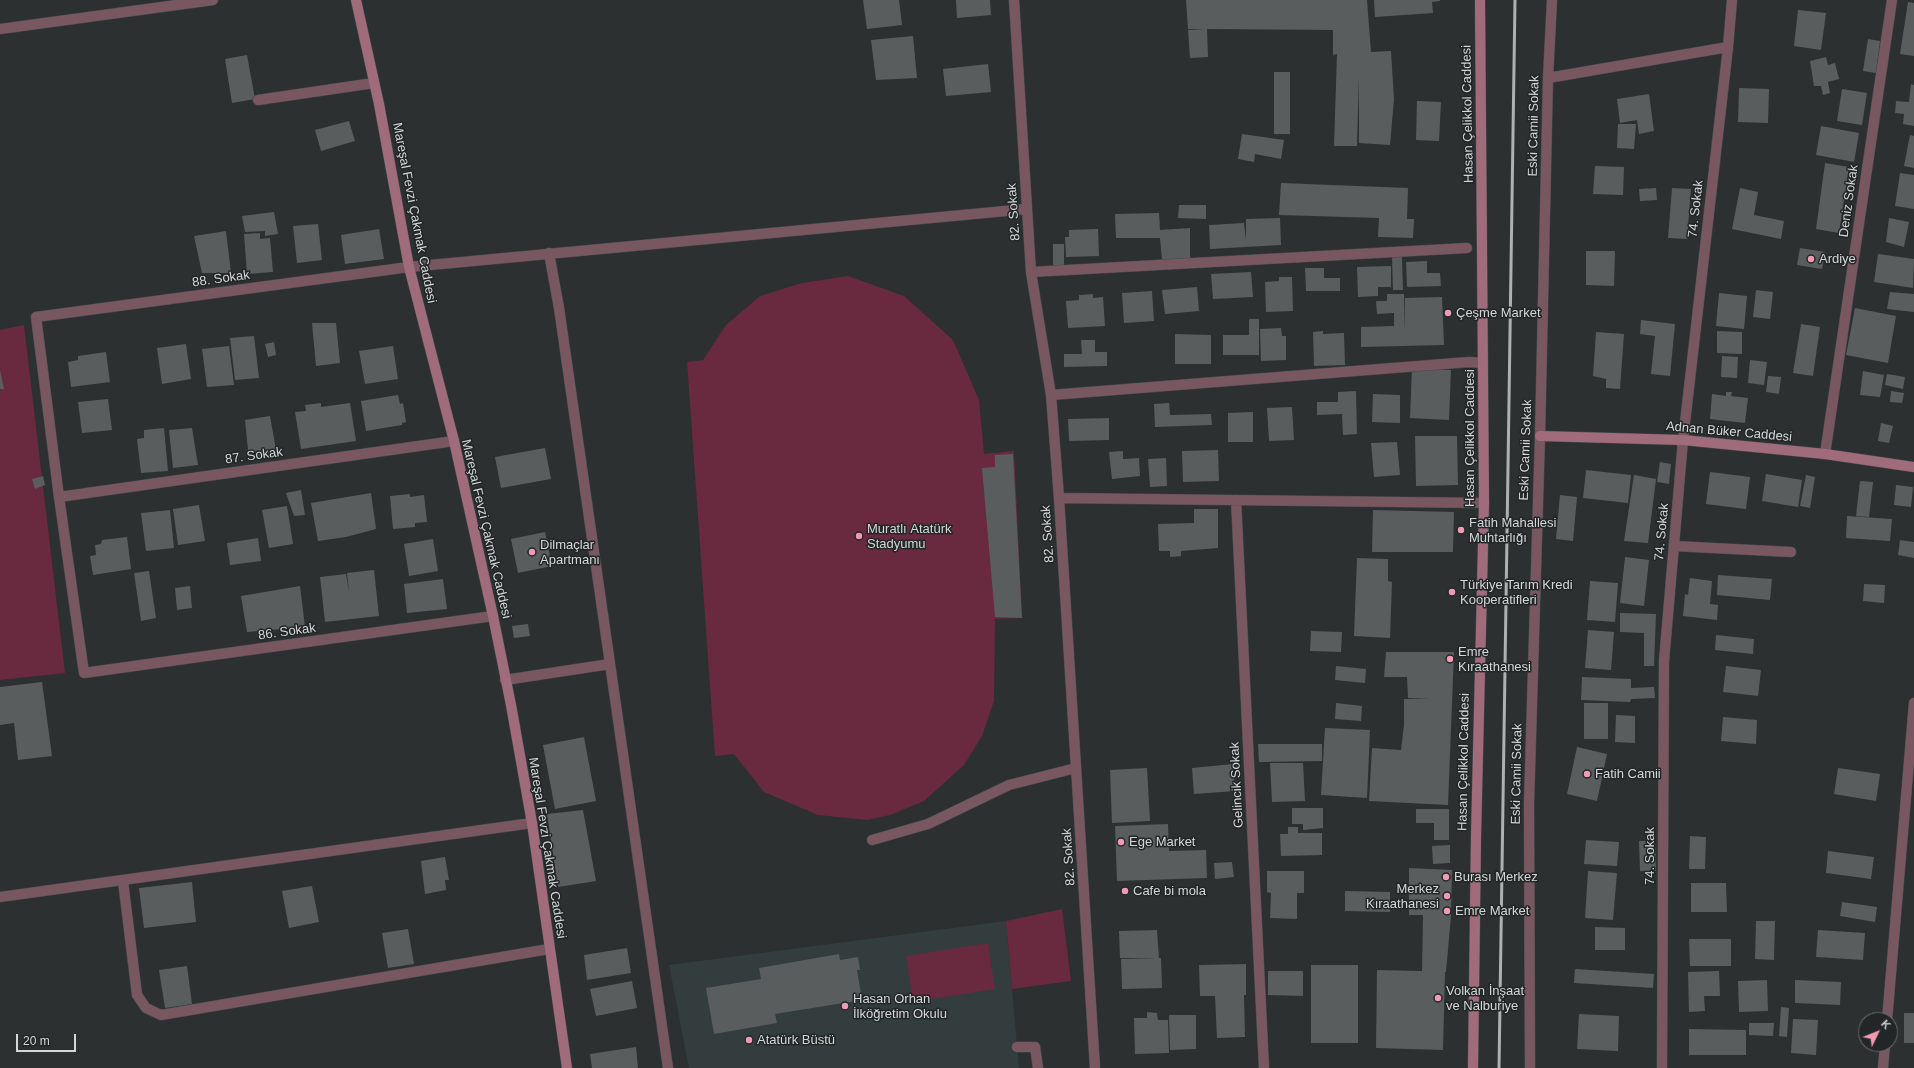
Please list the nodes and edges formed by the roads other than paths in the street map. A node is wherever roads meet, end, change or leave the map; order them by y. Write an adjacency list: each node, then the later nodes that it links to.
1 (213, 0): 8 (street)
2 (356, 0): 11 (street, Mareşal Fevzi Çakmak Caddesi)
3 (1014, 0): 13 (street, 82. Sokak)
4 (1480, 0): 18 (street, Hasan Çelikkol Caddesi)
5 (1552, 0): 10 (street, Eski Camii Sokak)
6 (1732, 0): 9 (street, 74. Sokak)
7 (1892, 0): 23 (street, Deniz Sokak)
8 (0, 29)
9 (1728, 47): 10 (street); 21 (street, 74. Sokak)
10 (1548, 78): 20 (street, Eski Camii Sokak)
11 (374, 83): 12 (street); 16 (street, Mareşal Fevzi Çakmak Caddesi)
12 (258, 100)
13 (1027, 209): 15 (street, 88. Sokak); 17 (street, 82. Sokak)
14 (1467, 248): 17 (street)
15 (549, 253): 16 (street, 88. Sokak); 32 (street)
16 (409, 266): 22 (street, Mareşal Fevzi Çakmak Caddesi); 25 (street, 88. Sokak)
17 (1031, 272): 19 (street, 82. Sokak)
18 (1483, 363): 19 (street); 28 (street, Hasan Çelikkol Caddesi)
19 (1051, 395): 26 (street, 82. Sokak)
20 (1540, 436): 21 (street, Adnan Büker Caddesi); 50 (street, Eski Camii Sokak)
21 (1683, 440): 23 (street, Adnan Büker Caddesi); 29 (street, 74. Sokak)
22 (454, 441): 25 (street, 87. Sokak); 31 (street, Mareşal Fevzi Çakmak Caddesi)
23 (1825, 454): 24 (street, Adnan Büker Caddesi)
24 (1914, 466)
25 (59, 496): 31 (street, 86. Sokak)
26 (1059, 498): 27 (street); 35 (street, 82. Sokak)
27 (1236, 500): 28 (street); 48 (street, Gelincik Sokak)
28 (1484, 503): 49 (street, Hasan Çelikkol Caddesi)
29 (1674, 546): 30 (street); 51 (street, 74. Sokak)
30 (1791, 552)
31 (493, 616): 33 (street, Mareşal Fevzi Çakmak Caddesi)
32 (610, 664): 33 (street); 45 (street)
33 (506, 680): 36 (street, Mareşal Fevzi Çakmak Caddesi)
34 (1914, 703): 41 (street)
35 (1076, 768): 37 (street); 47 (street, 82. Sokak)
36 (532, 823): 38 (street); 40 (street, Mareşal Fevzi Çakmak Caddesi)
37 (872, 840)
38 (123, 881): 39 (street); 40 (street)
39 (0, 897)
40 (549, 949): 44 (street, Mareşal Fevzi Çakmak Caddesi)
41 (1888, 1012)
42 (1017, 1047): 46 (street)
43 (1884, 1052): 52 (street)
44 (567, 1068)
45 (668, 1068)
46 (1038, 1068)
47 (1095, 1068)
48 (1264, 1068)
49 (1473, 1068)
50 (1530, 1068)
51 (1662, 1068)
52 (1883, 1068)

